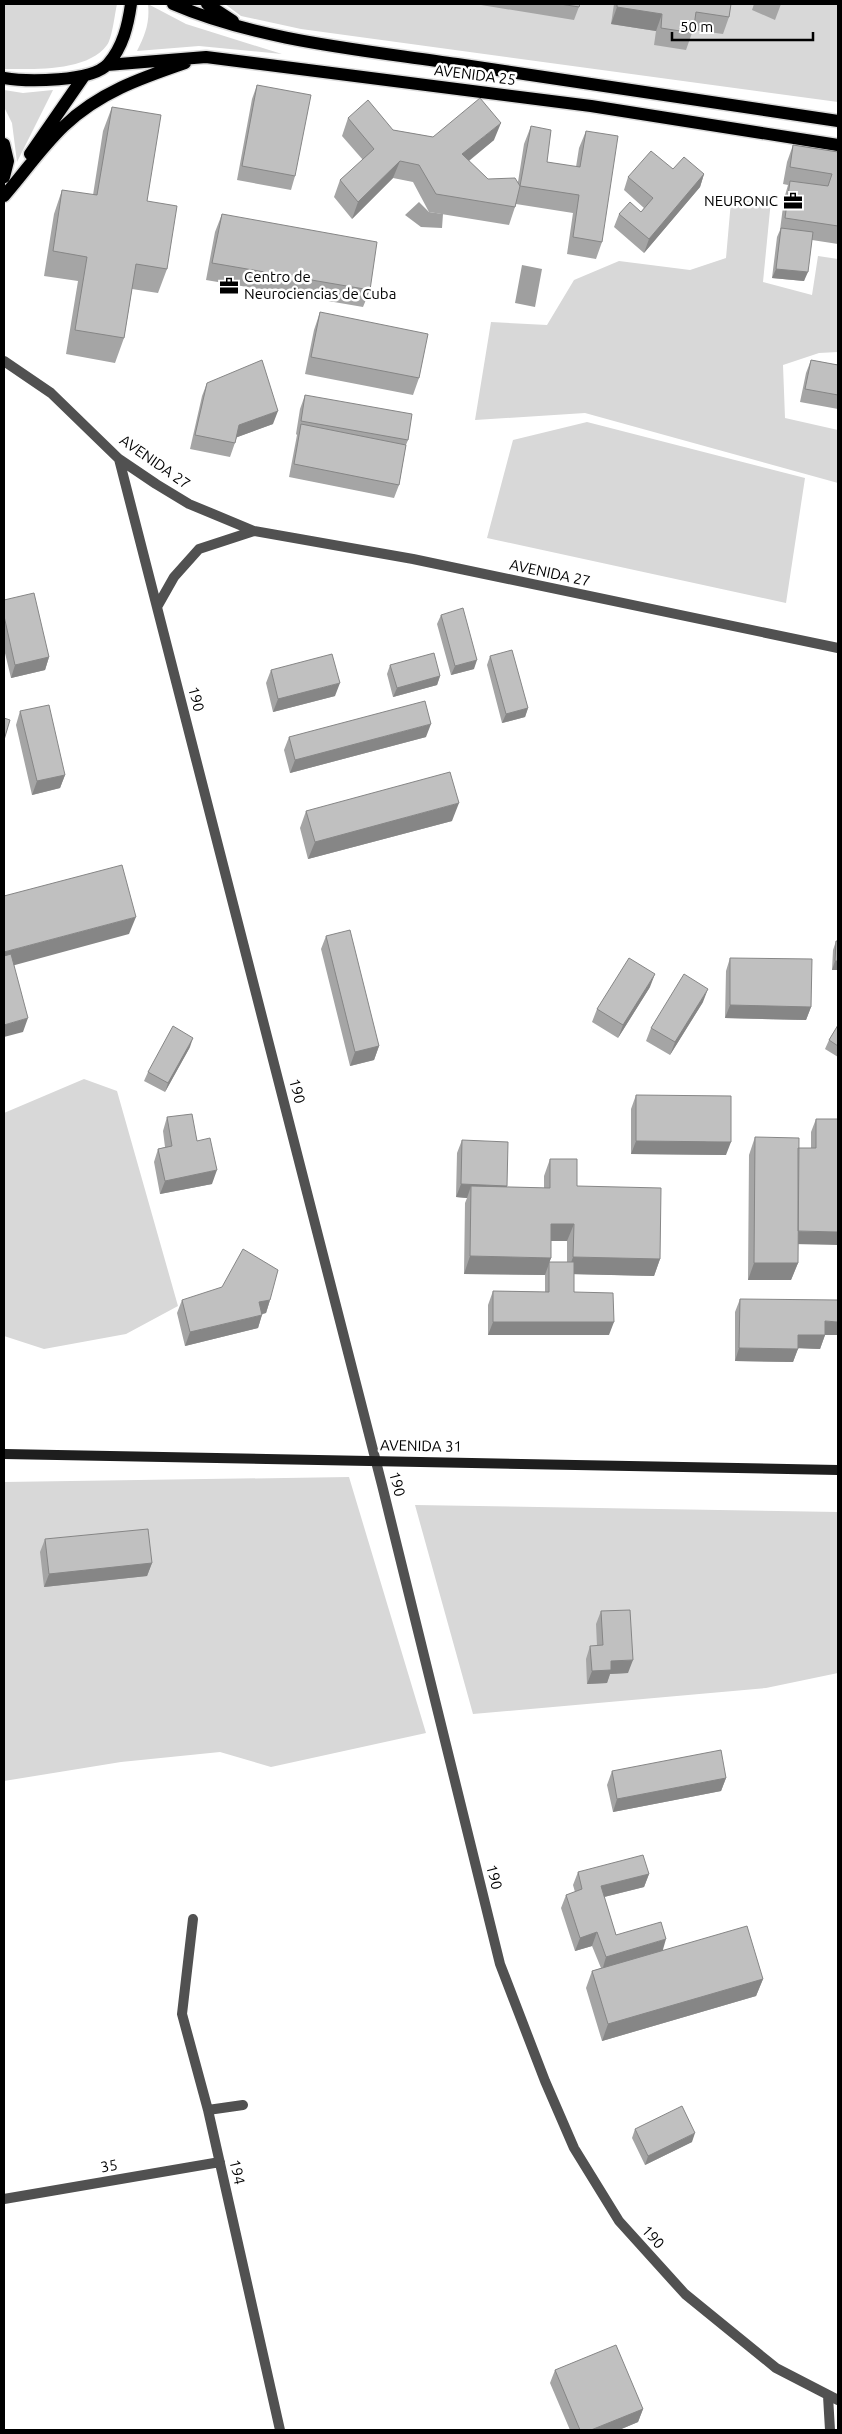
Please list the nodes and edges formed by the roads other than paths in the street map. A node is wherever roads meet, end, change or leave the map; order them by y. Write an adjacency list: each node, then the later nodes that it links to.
1 (131, 4): 6 (main road)
2 (173, 4): 4 (main road, AVENIDA 25)
3 (207, 4): 4 (main road)
4 (246, 28): 9 (main road, AVENIDA 25)
5 (206, 57): 6 (main road, AVENIDA 25); 11 (main road, AVENIDA 25); 13 (main road)
6 (107, 65): 7 (main road)
7 (84, 76): 8 (main road); 13 (main road)
8 (4, 78)
9 (838, 121)
10 (4, 144): 12 (main road)
11 (838, 145)
12 (4, 177)
13 (4, 195)
14 (4, 361): 15 (street, AVENIDA 27)
15 (119, 459): 16 (street, AVENIDA 27); 17 (street, 190)
16 (254, 531): 17 (street, AVENIDA 27); 18 (street, AVENIDA 27)
17 (157, 607): 20 (street, 190)
18 (838, 648)
19 (4, 1454): 20 (main road, AVENIDA 31)
20 (376, 1460): 21 (main road, AVENIDA 31); 27 (street, 190)
21 (838, 1470)
22 (193, 1919): 24 (street, 194)
23 (243, 2105): 24 (street)
24 (208, 2110): 25 (street, 194)
25 (220, 2162): 26 (street, 35); 29 (street, 194)
26 (4, 2199)
27 (828, 2396): 28 (street, 190); 30 (street)
28 (838, 2400)
29 (280, 2430)
30 (830, 2430)

